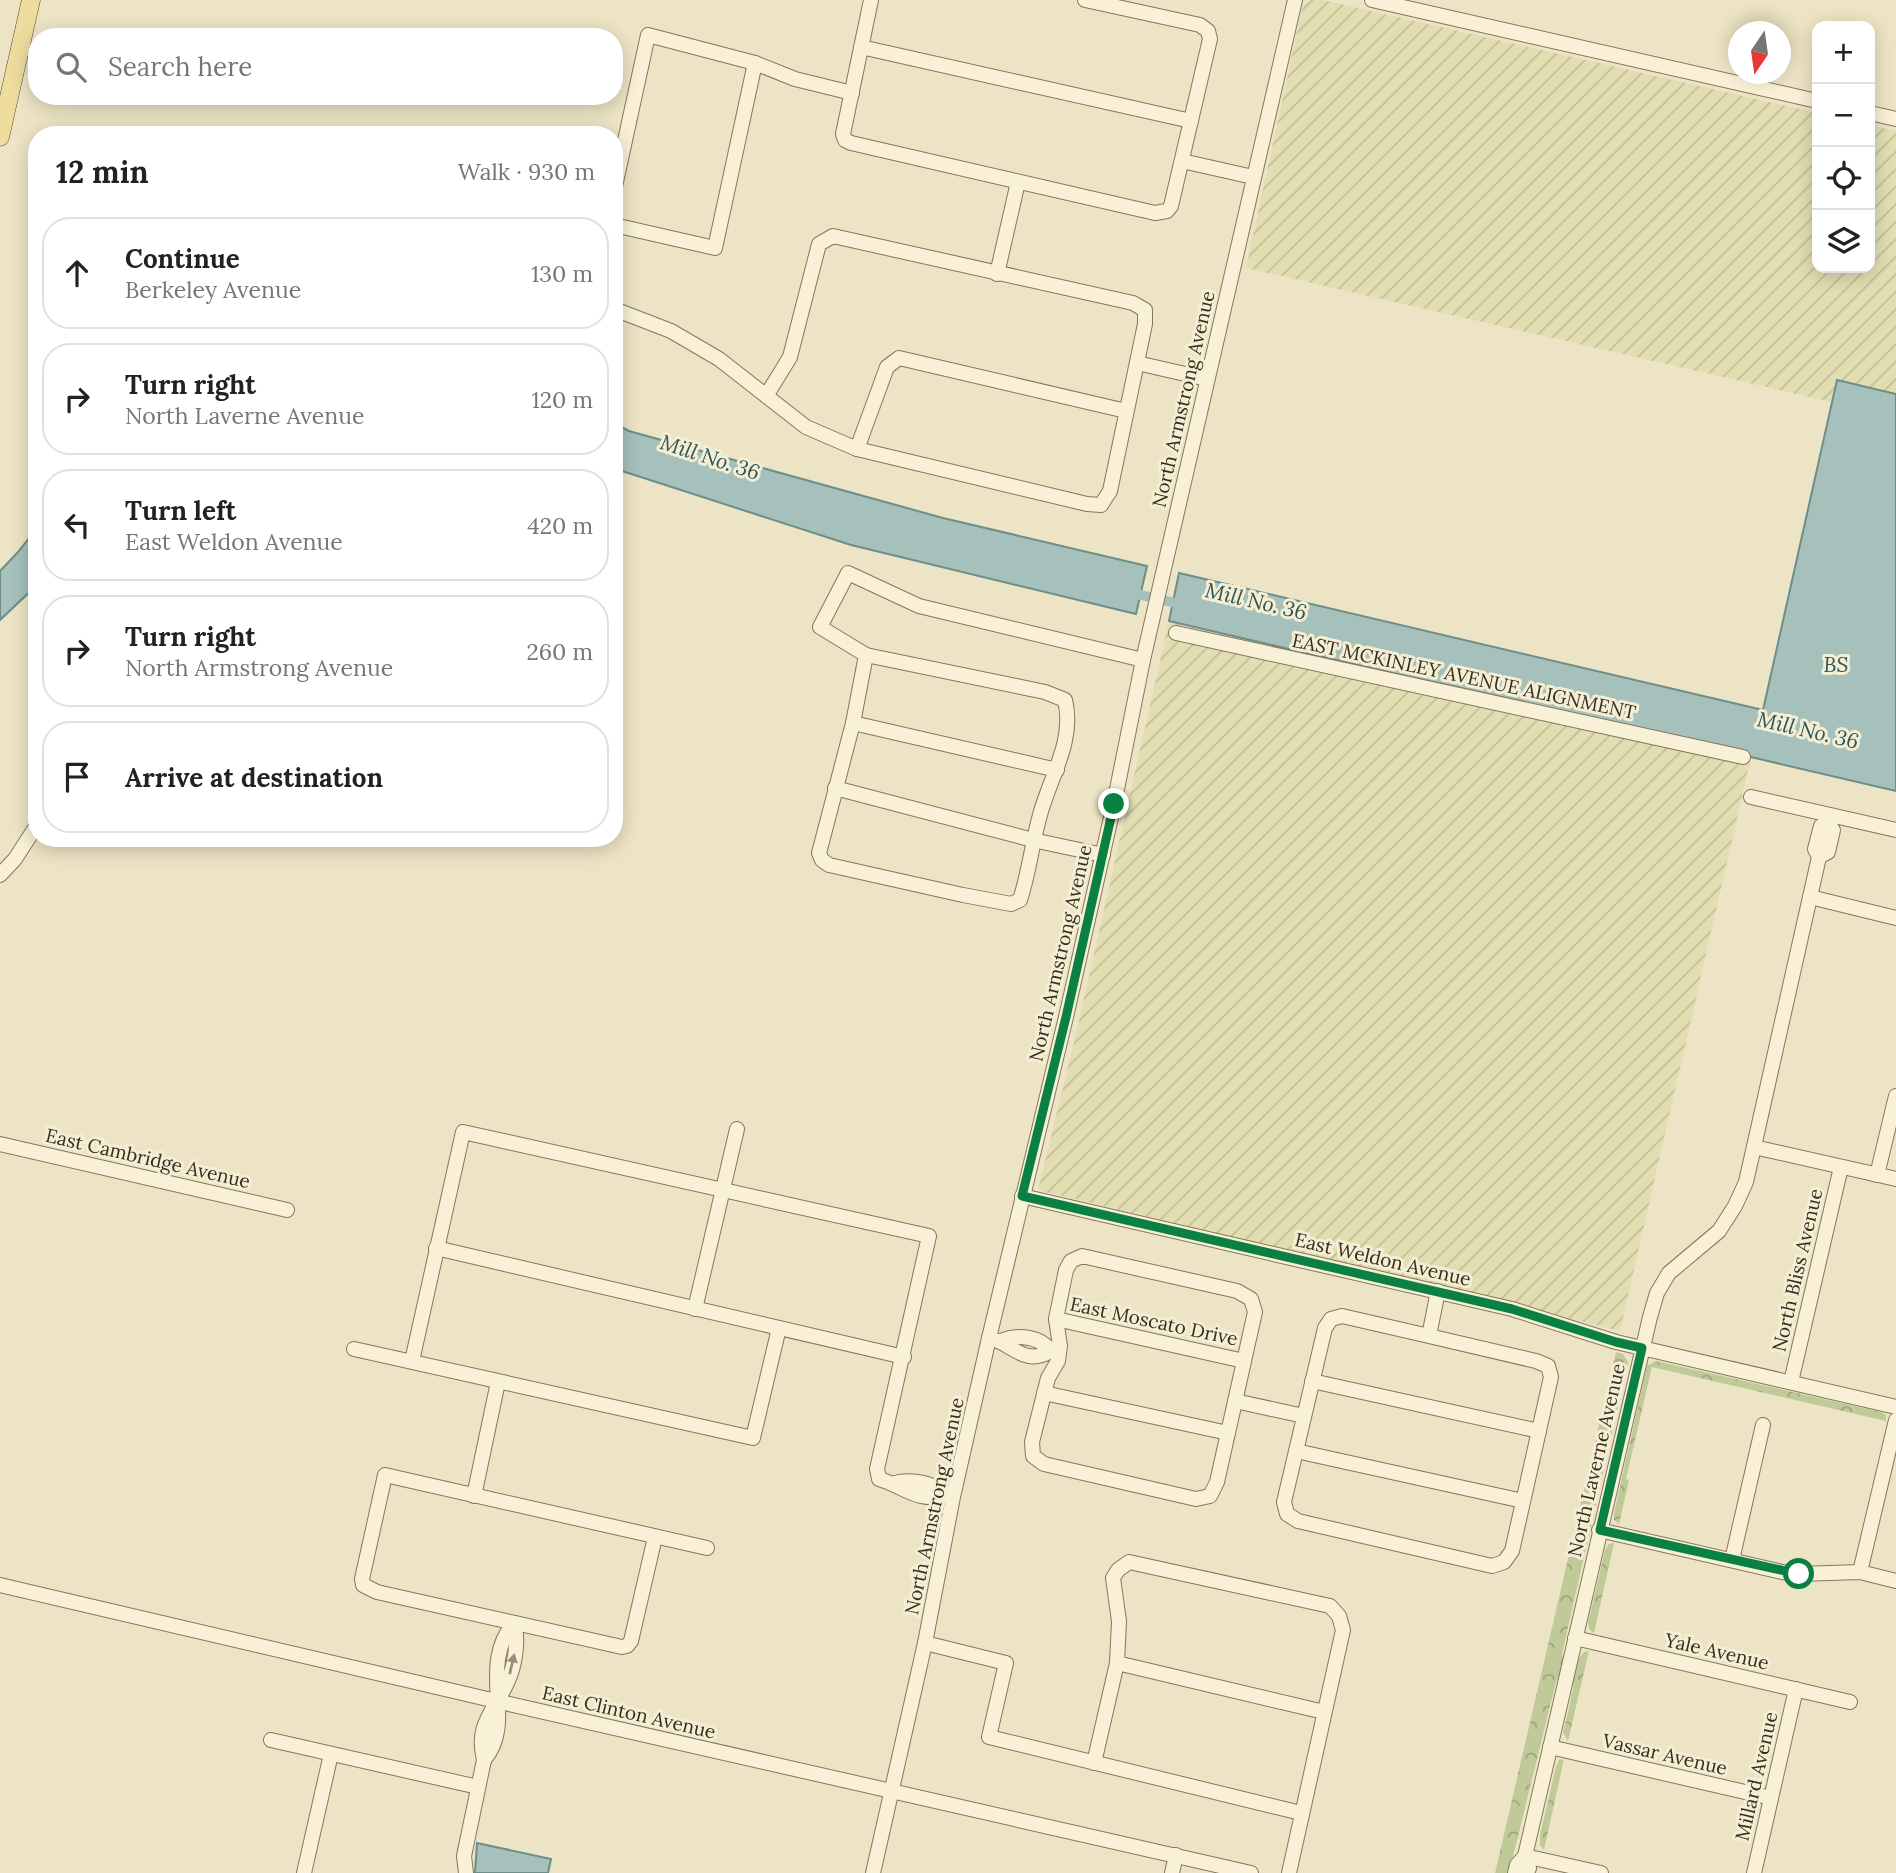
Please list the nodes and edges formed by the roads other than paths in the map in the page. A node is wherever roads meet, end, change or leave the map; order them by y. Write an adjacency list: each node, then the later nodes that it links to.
1 (31, 0): 13 (main road)
2 (871, 0): 6 (street)
3 (1085, 0): 12 (street)
4 (1294, 0): 16 (street, North Armstrong Avenue)
5 (1371, 0): 9 (street)
6 (862, 47): 8 (street); 12 (street)
7 (755, 63): 8 (street); 14 (street); 18 (street)
8 (852, 93): 17 (street)
9 (1812, 100)
10 (1875, 114): 11 (street)
11 (1896, 118)
12 (1191, 121): 15 (street)
13 (0, 137)
14 (623, 150)
15 (1182, 160): 16 (street); 17 (street)
16 (1253, 177): 22 (street, North Armstrong Avenue)
17 (1018, 182): 19 (street)
18 (623, 227)
19 (997, 274): 21 (street); 23 (street)
20 (623, 312): 23 (street)
21 (1137, 363): 22 (street); 24 (street)
22 (1207, 379): 28 (street, North Armstrong Avenue)
23 (766, 396): 25 (street)
24 (1126, 411): 25 (street); 25 (street)
25 (857, 449)
26 (1177, 633): 30 (street, EAST MCKINLEY AVENUE ALIGNMENT)
27 (866, 655): 28 (street); 29 (street); 31 (street)
28 (1143, 660): 38 (street, North Armstrong Avenue)
29 (853, 723): 31 (street); 32 (street)
30 (1743, 757)
31 (1057, 769): 37 (street)
32 (835, 788): 37 (street); 37 (street)
33 (1751, 797): 34 (street)
34 (1829, 819): 35 (street); 40 (street, North Laverne Avenue)
35 (1896, 830)
36 (28, 839): 39 (street)
37 (1033, 840): 38 (street)
38 (1103, 855): 50 (street, North Armstrong Avenue)
39 (0, 875)
40 (1810, 897): 41 (street); 45 (street, North Laverne Avenue)
41 (1896, 918)
42 (1896, 1096): 47 (street)
43 (737, 1129): 49 (street)
44 (0, 1144): 51 (street, East Cambridge Avenue)
45 (1754, 1147): 46 (street); 60 (street, North Laverne Avenue)
46 (1841, 1167): 47 (street); 69 (street, North Bliss Avenue)
47 (1877, 1175): 48 (street)
48 (1896, 1179)
49 (722, 1190): 52 (street); 54 (street); 64 (street)
50 (1022, 1196): 53 (street, East Weldon Avenue); 58 (street, North Armstrong Avenue)
51 (287, 1210)
52 (436, 1248): 54 (street); 65 (street)
53 (1438, 1291): 57 (street); 60 (street, East Weldon Avenue)
54 (695, 1309): 56 (street)
55 (1056, 1319): 62 (street); 66 (street, East Moscato Drive); 66 (street)
56 (779, 1328): 64 (street); 68 (street)
57 (1429, 1336): 67 (street); 76 (street)
58 (995, 1340): 59 (street); 63 (street); 80 (street, North Armstrong Avenue)
59 (1034, 1340): 62 (street); 63 (street)
60 (1642, 1348): 69 (street, East Weldon Avenue); 82 (street, North Laverne Avenue)
61 (354, 1349): 65 (street)
62 (1055, 1352): 63 (street); 70 (street)
63 (1030, 1355)
64 (904, 1357): 80 (street)
65 (412, 1361): 68 (street)
66 (1244, 1361): 71 (street)
67 (1312, 1381): 73 (street); 76 (street)
68 (498, 1382): 79 (street)
69 (1791, 1382): 72 (street, East Weldon Avenue)
70 (1044, 1393): 77 (street); 77 (street)
71 (1235, 1401): 73 (street); 77 (street)
72 (1896, 1407)
73 (1304, 1416): 78 (street)
74 (1896, 1420): 86 (street)
75 (1763, 1425): 85 (street)
76 (1539, 1431): 81 (street)
77 (1228, 1433)
78 (1296, 1451): 81 (street); 81 (street)
79 (474, 1496): 83 (street); 89 (street)
80 (949, 1496): 91 (street, North Armstrong Avenue)
81 (1523, 1501)
82 (1600, 1530): 85 (street); 90 (street, North Laverne Avenue)
83 (655, 1537): 84 (street); 89 (street)
84 (707, 1548)
85 (1732, 1560): 86 (street)
86 (1860, 1572): 87 (street)
87 (1896, 1581)
88 (0, 1585): 94 (street, East Clinton Avenue)
89 (514, 1623): 94 (street)
90 (1575, 1638): 93 (street, Yale Avenue); 98 (street, North Laverne Avenue)
91 (925, 1643): 100 (street); 102 (street, North Armstrong Avenue)
92 (1116, 1663): 96 (street); 96 (street); 100 (street)
93 (1796, 1689): 95 (street, Yale Avenue); 103 (street, Millard Avenue)
94 (496, 1701): 101 (street); 102 (street, East Clinton Avenue)
95 (1850, 1702)
96 (1324, 1712): 104 (street)
97 (271, 1740): 99 (street)
98 (1550, 1747): 103 (street, Vassar Avenue); 106 (street, North Laverne Avenue)
99 (331, 1754): 101 (street); 107 (street)
100 (1094, 1763): 104 (street)
101 (478, 1787): 108 (street)
102 (891, 1791): 105 (street, East Clinton Avenue); 109 (street, North Armstrong Avenue)
103 (1771, 1798): 116 (street, Millard Avenue)
104 (1301, 1813): 112 (street)
105 (1176, 1855): 110 (street); 111 (street, East Clinton Avenue)
106 (1525, 1856): 113 (street); 114 (street); 115 (street)
107 (303, 1873)
108 (466, 1873)
109 (873, 1873)
110 (1172, 1873)
111 (1251, 1873)
112 (1289, 1873)
113 (1515, 1873)
114 (1527, 1873)
115 (1601, 1873)
116 (1754, 1873)

